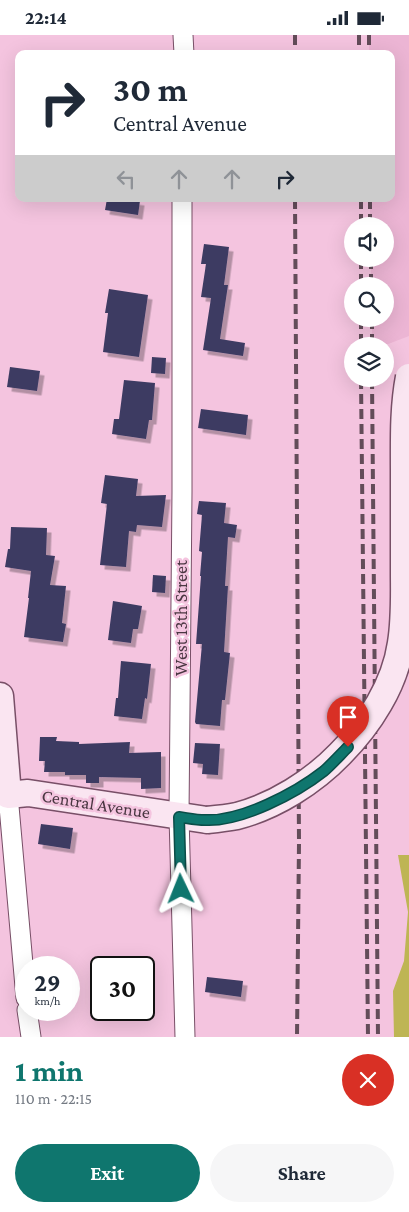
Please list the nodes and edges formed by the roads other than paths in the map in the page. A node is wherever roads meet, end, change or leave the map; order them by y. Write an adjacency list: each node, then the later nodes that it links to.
1 (183, 35): 2 (street)
2 (184, 50)
3 (182, 202): 7 (street, West 13th Street)
4 (409, 377): 7 (street, Central Avenue, bridge)
5 (0, 696): 6 (street)
6 (8, 795): 7 (street, Central Avenue); 8 (street)
7 (179, 817): 11 (street, West 13th Street)
8 (22, 956)
9 (29, 1021): 10 (street)
10 (31, 1037)
11 (185, 1037)

